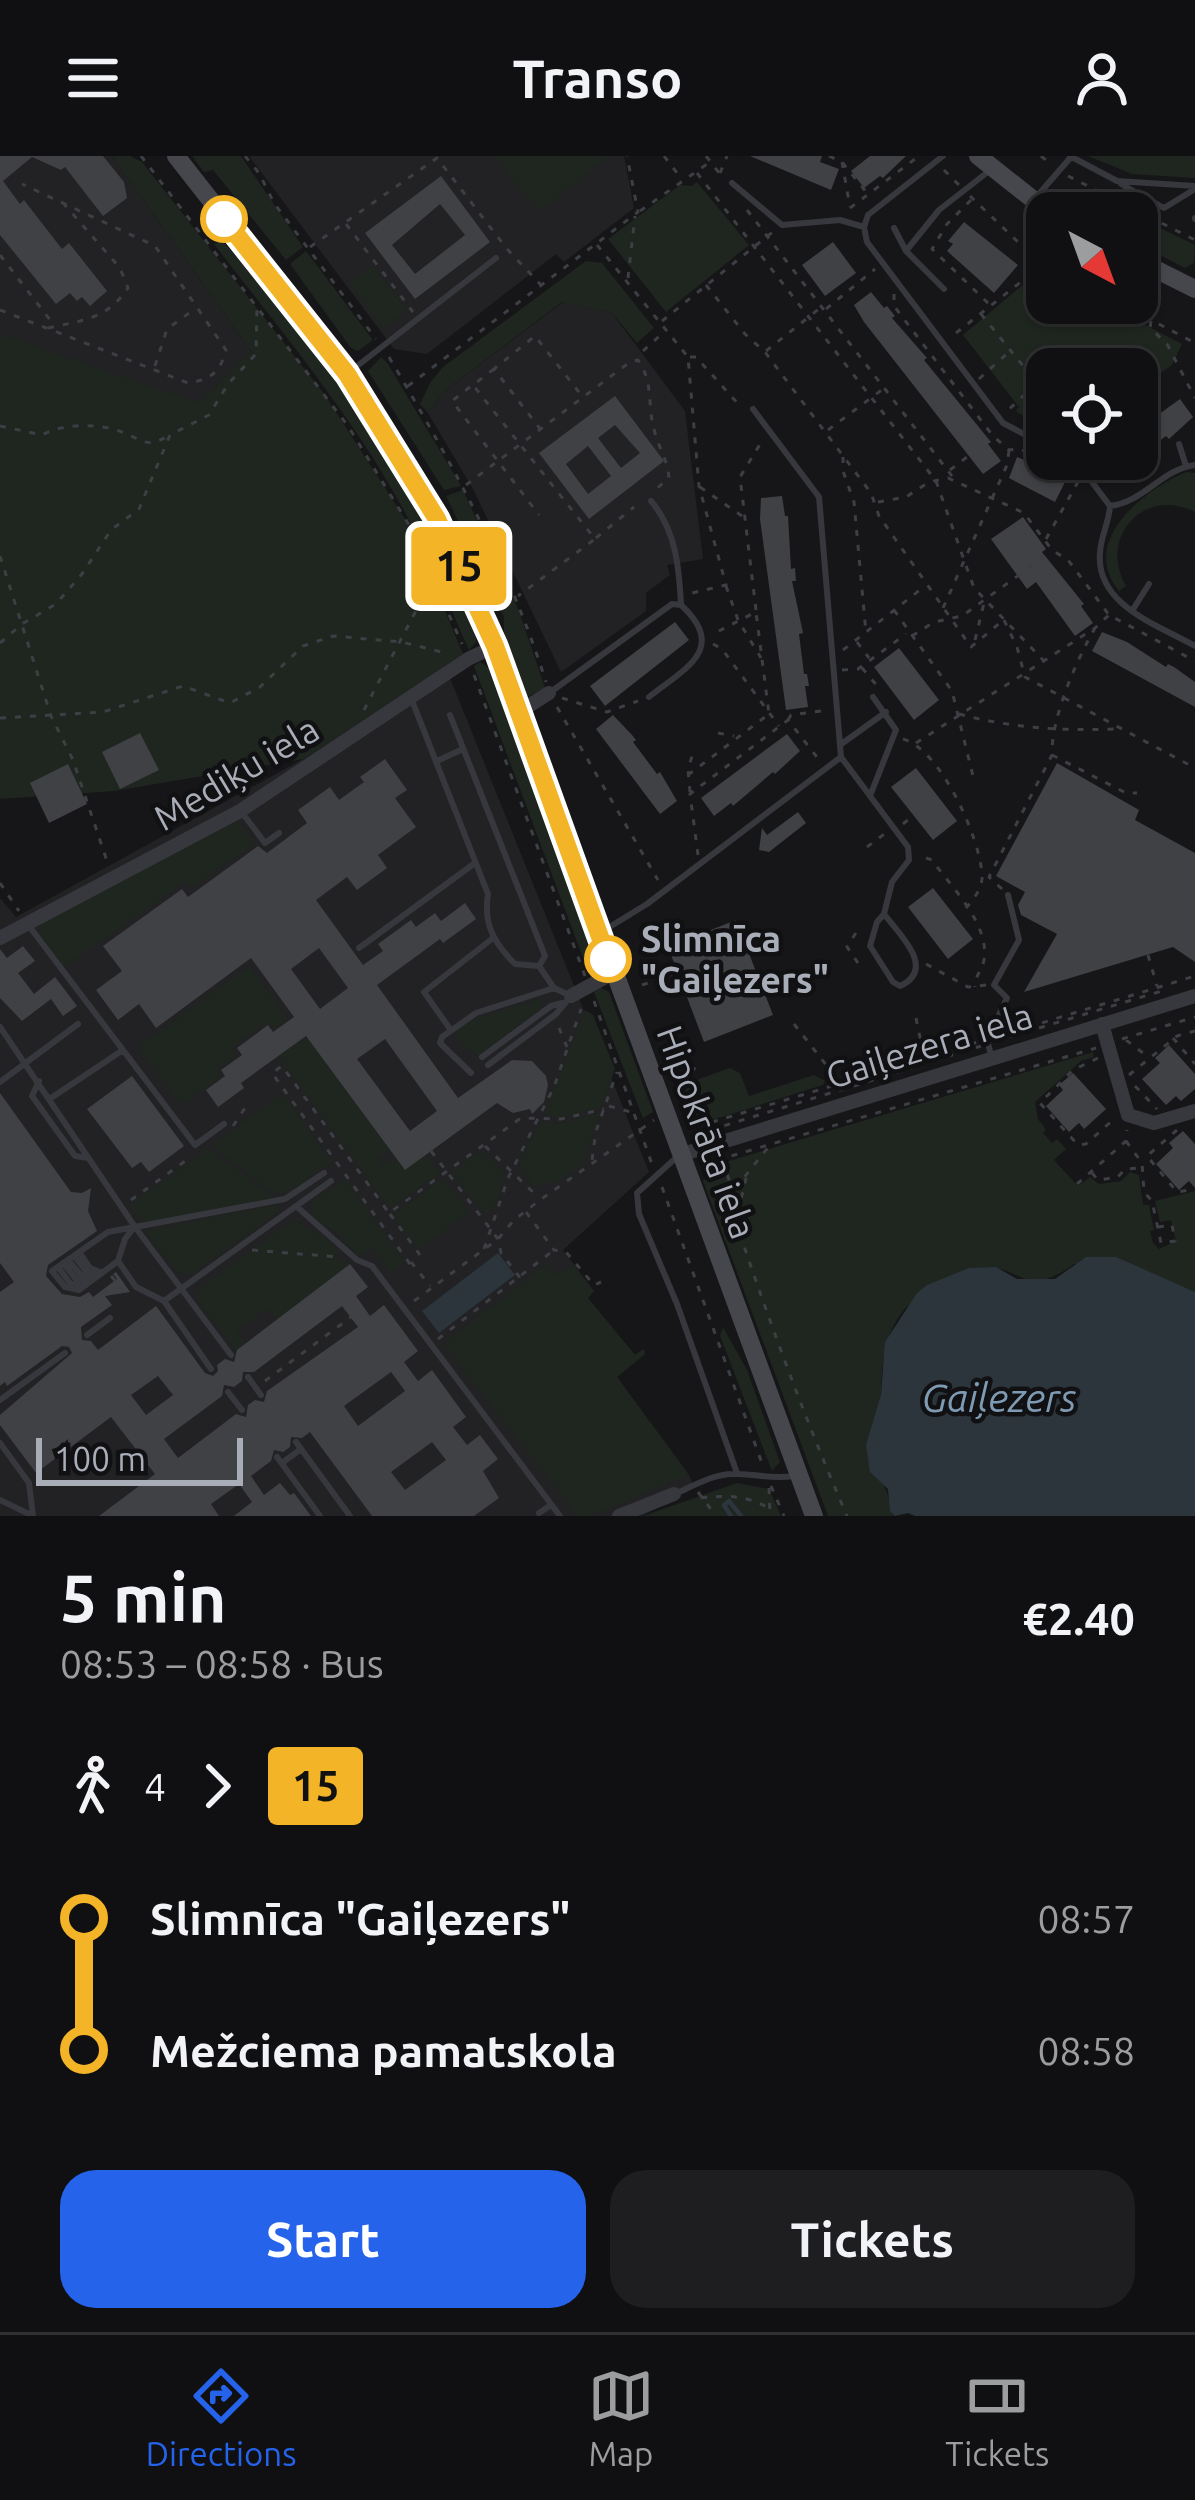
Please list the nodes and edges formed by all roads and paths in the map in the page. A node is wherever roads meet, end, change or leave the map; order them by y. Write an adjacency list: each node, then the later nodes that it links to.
1 (141, 156): 56 (path)
2 (176, 156): 81 (street, Hipokrāta iela)
3 (245, 156): 43 (path)
4 (627, 156): 33 (path)
5 (664, 156): 20 (path)
6 (727, 156): 19 (path)
7 (829, 156): 14 (path)
8 (850, 156): 14 (path)
9 (920, 156): 28 (path)
10 (1041, 156): 16 (path)
11 (1070, 157): 21 (lane); 26 (lane)
12 (708, 159): 17 (path); 19 (path)
13 (940, 159): 29 (path); 36 (lane)
14 (842, 162): 28 (path); 28 (path)
15 (985, 163): 29 (lane); 30 (street)
16 (1053, 166)
17 (697, 173): 20 (path); 41 (path)
18 (1064, 173): 25 (path)
19 (719, 174): 22 (path)
20 (682, 179): 33 (path)
21 (1117, 181): 24 (lane); 24 (lane)
22 (729, 182): 35 (lane)
23 (22, 184): 32 (path)
24 (1195, 187)
25 (1091, 189): 27 (path); 39 (path)
26 (1050, 192)
27 (1089, 192)
28 (868, 195)
29 (969, 195): 42 (path); 44 (lane); 57 (path)
30 (1026, 195)
31 (739, 200): 38 (path)
32 (63, 203): 58 (path); 67 (path)
33 (637, 213): 40 (path); 50 (path)
34 (345, 223): 43 (path); 53 (path); 63 (path)
35 (782, 225): 36 (lane); 38 (path)
36 (864, 227): 47 (lane)
37 (895, 227): 44 (lane)
38 (766, 236): 41 (path); 59 (path)
39 (1195, 240)
40 (597, 244): 50 (path); 53 (path)
41 (754, 246): 52 (path); 62 (path)
42 (1026, 247)
43 (308, 248): 73 (path)
44 (906, 251): 54 (lane)
45 (0, 255): 67 (path)
46 (496, 258): 63 (lane)
47 (880, 264): 59 (path); 82 (lane)
48 (1158, 269): 51 (street)
49 (1026, 276): 57 (path)
50 (627, 282): 64 (path)
51 (1193, 284)
52 (706, 285): 64 (path); 76 (path)
53 (543, 287): 84 (path)
54 (944, 289)
55 (893, 293): 101 (path)
56 (257, 306): 97 (path); 124 (path)
57 (991, 306): 61 (path)
58 (197, 307): 80 (path); 80 (path)
59 (823, 309): 62 (path); 72 (path)
60 (0, 310): 68 (path)
61 (981, 314): 70 (path); 74 (path)
62 (809, 317): 76 (path); 77 (path)
63 (418, 318): 73 (lane)
64 (660, 322): 69 (path)
65 (1151, 324): 88 (path)
66 (1157, 324): 71 (path)
67 (55, 326): 68 (path)
68 (46, 328): 80 (path)
69 (666, 330): 75 (path); 78 (path)
70 (956, 333)
71 (1195, 343)
72 (850, 345): 77 (path); 85 (path)
73 (381, 346): 81 (lane); 84 (path)
74 (1012, 350): 82 (path); 90 (path)
75 (643, 351)
76 (764, 352): 95 (path)
77 (838, 354): 87 (path)
78 (688, 357): 89 (path); 111 (path)
79 (494, 369): 83 (path); 86 (path); 93 (path)
80 (154, 370)
81 (347, 374): 148 (street, Hipokrāta iela)
82 (973, 384): 90 (lane)
83 (473, 385): 100 (path); 104 (path)
84 (406, 387): 110 (path)
85 (884, 388): 87 (path); 94 (path)
86 (584, 398): 93 (path); 113 (path)
87 (871, 398): 95 (path); 98 (path)
88 (1195, 398)
89 (753, 409): 92 (lane)
90 (999, 418): 96 (lane)
91 (0, 426): 97 (path)
92 (769, 430): 118 (path); 151 (lane)
93 (542, 431): 100 (path)
94 (917, 431): 98 (path); 106 (path)
95 (825, 432): 102 (path)
96 (1026, 434)
97 (170, 435): 139 (path)
98 (904, 440): 109 (path)
99 (1179, 443): 105 (lane)
100 (520, 446): 104 (path); 119 (path)
101 (1009, 450): 112 (path); 120 (path)
102 (843, 456): 114 (path); 141 (path)
103 (967, 457): 106 (path)
104 (500, 462): 110 (path); 117 (path)
105 (1190, 466): 115 (lane)
106 (948, 471): 107 (path)
107 (955, 480): 109 (path); 112 (path)
108 (1091, 480): 115 (lane)
109 (936, 481): 114 (path); 123 (path)
110 (465, 485): 128 (path)
111 (699, 486): 118 (path); 127 (path)
112 (993, 498): 120 (path); 123 (path)
113 (651, 501): 130 (lane)
114 (876, 503): 126 (path)
115 (1111, 506): 133 (lane)
116 (634, 507): 119 (path)
117 (538, 515)
118 (745, 518): 134 (path)
119 (595, 539): 128 (path)
120 (1045, 541): 121 (path)
121 (1052, 550): 129 (path); 135 (path)
122 (0, 556): 139 (path)
123 (964, 559): 129 (path); 131 (path)
124 (434, 578): 145 (path); 150 (path)
125 (1149, 584): 133 (lane)
126 (927, 585): 131 (path); 132 (path)
127 (726, 586): 130 (path); 137 (path)
128 (517, 597): 160 (path)
129 (984, 601): 136 (path); 138 (path); 147 (path)
130 (681, 605): 143 (lane); 160 (lane)
131 (943, 608): 136 (path)
132 (894, 610): 141 (path); 142 (path)
133 (1132, 611): 149 (lane)
134 (757, 612): 137 (path); 152 (path)
135 (1108, 615): 140 (path); 155 (path)
136 (950, 619): 142 (path); 147 (path)
137 (738, 620): 143 (path); 152 (path)
138 (1004, 620): 147 (path); 154 (path); 158 (path)
139 (22, 624): 146 (path); 170 (path)
140 (1095, 628): 154 (path); 164 (path)
141 (866, 633): 144 (path)
142 (909, 635): 153 (path); 168 (path)
143 (704, 639): 161 (lane); 169 (path)
144 (856, 640): 151 (path); 153 (path)
145 (402, 642): 150 (path); 170 (path); 180 (path)
146 (0, 643)
147 (974, 645)
148 (495, 646): 150 (street, Mediķu iela); 166 (street, Hipokrāta iela)
149 (1195, 646)
150 (468, 658): 163 (street, Mediķu iela); 222 (path)
151 (832, 659): 157 (lane)
152 (762, 660): 169 (path)
153 (870, 660): 156 (path)
154 (1043, 661): 158 (path)
155 (1195, 661)
156 (860, 667): 157 (path); 159 (path)
157 (833, 670): 165 (lane)
158 (1022, 674): 164 (path); 168 (path)
159 (879, 688)
160 (549, 693): 161 (path); 166 (street); 205 (path)
161 (649, 697)
162 (873, 697): 167 (lane)
163 (411, 698): 180 (street, Mediķu iela); 187 (lane)
164 (1066, 699): 175 (path); 176 (path)
165 (837, 709): 173 (path); 182 (lane)
166 (519, 712): 211 (street, Hipokrāta iela)
167 (886, 712): 179 (lane); 182 (lane)
168 (957, 713): 176 (path); 181 (path); 191 (path)
169 (769, 714): 174 (path); 178 (path)
170 (51, 716): 172 (path); 203 (path)
171 (450, 716): 183 (lane)
172 (0, 718)
173 (788, 720): 174 (path); 188 (path)
174 (778, 726): 193 (path)
175 (1119, 729): 176 (path); 189 (path)
176 (1052, 732): 185 (path)
177 (718, 734): 178 (path)
178 (737, 737): 190 (path)
179 (895, 737): 181 (path); 194 (lane)
180 (346, 742): 195 (street, Mediķu iela)
181 (916, 742): 207 (path)
182 (841, 745): 186 (lane)
183 (463, 749): 187 (lane); 218 (lane)
184 (693, 753): 190 (path)
185 (1052, 755): 192 (path); 206 (path)
186 (841, 757): 188 (lane); 194 (lane)
187 (437, 760): 201 (lane)
188 (826, 768): 202 (lane)
189 (1195, 768)
190 (688, 775): 193 (path)
191 (973, 776)
192 (1137, 793)
193 (690, 794): 202 (path)
194 (870, 796): 197 (lane)
195 (240, 811): 198 (lane); 203 (street, Mediķu iela)
196 (914, 815): 197 (path)
197 (898, 826): 199 (path); 208 (lane)
198 (279, 832)
199 (867, 847)
200 (926, 858): 207 (path)
201 (475, 863): 213 (lane); 214 (lane)
202 (699, 863): 205 (lane)
203 (113, 880): 209 (street, Mediķu iela)
204 (0, 883): 209 (path)
205 (664, 890): 211 (lane)
206 (1008, 895): 224 (lane)
207 (966, 908): 225 (path)
208 (884, 914): 208 (lane)
209 (27, 923): 212 (street, Mediķu iela); 242 (lane)
210 (859, 928): 216 (path)
211 (599, 932): 219 (street, Hipokrāta iela)
212 (0, 938)
213 (493, 938): 218 (lane); 236 (lane)
214 (359, 948)
215 (1148, 955): 227 (path)
216 (858, 963)
217 (926, 964): 225 (path)
218 (539, 966): 226 (lane)
219 (613, 973): 222 (street); 274 (street, Hipokrāta iela)
220 (677, 973): 223 (path)
221 (1195, 978): 227 (path); 241 (path)
222 (588, 984): 229 (street); 251 (path); 264 (path)
223 (642, 985)
224 (994, 985): 225 (path); 241 (lane)
225 (974, 987)
226 (554, 988): 229 (lane); 236 (lane)
227 (1157, 988): 241 (path)
228 (1195, 996): 234 (street, Gaiļezera iela)
229 (567, 999): 246 (lane)
230 (1195, 1017): 239 (path)
231 (916, 1018): 244 (path)
232 (79, 1024): 247 (lane)
233 (794, 1024): 250 (path)
234 (1102, 1024): 240 (street); 241 (street, Gaiļezera iela)
235 (0, 1027): 247 (lane)
236 (450, 1029): 252 (lane)
237 (1195, 1031): 238 (path)
238 (1173, 1038): 245 (path); 249 (path)
239 (1125, 1039): 240 (path); 245 (path)
240 (1102, 1046): 253 (street); 259 (path); 270 (path)
241 (989, 1047): 244 (path); 272 (street, Gaiļezera iela); 272 (path)
242 (124, 1049): 256 (lane); 266 (lane)
243 (1125, 1057): 253 (path)
244 (925, 1058): 260 (path)
245 (1150, 1058): 253 (path)
246 (485, 1061)
247 (25, 1063): 254 (lane); 255 (lane)
248 (698, 1064): 257 (path)
249 (1195, 1064)
250 (827, 1066)
251 (621, 1071): 258 (path); 262 (path)
252 (471, 1073)
253 (1129, 1080): 259 (street); 259 (path); 263 (path)
254 (39, 1081): 256 (lane); 275 (lane)
255 (0, 1082)
256 (52, 1098): 275 (lane)
257 (675, 1099)
258 (604, 1107): 262 (path); 264 (path); 277 (path)
259 (1129, 1110): 261 (street); 269 (path)
260 (679, 1111)
261 (1195, 1112)
262 (636, 1114): 267 (path)
263 (1150, 1116)
264 (538, 1118): 271 (path); 281 (path)
265 (656, 1119): 267 (path)
266 (224, 1124)
267 (638, 1128): 277 (path); 279 (path)
268 (1179, 1128): 290 (path)
269 (1126, 1142): 280 (path); 283 (path)
270 (772, 1143): 276 (path); 285 (path)
271 (484, 1145): 281 (path); 282 (path)
272 (701, 1147): 274 (street, Gaiļezera iela)
273 (431, 1151): 282 (path)
274 (680, 1155): 310 (street, Hipokrāta iela); 335 (lane)
275 (91, 1158): 300 (lane)
276 (721, 1159): 286 (path); 292 (path)
277 (592, 1161): 293 (path)
278 (180, 1165): 294 (path)
279 (652, 1167)
280 (1143, 1168): 283 (path); 301 (path)
281 (512, 1171): 293 (path); 302 (path)
282 (446, 1172): 298 (path); 302 (path)
283 (1090, 1172): 289 (path)
284 (324, 1173): 300 (lane)
285 (747, 1174): 292 (path); 299 (path)
286 (702, 1178)
287 (331, 1180): 296 (lane)
288 (659, 1180): 337 (path)
289 (1077, 1184)
290 (1195, 1189)
291 (375, 1194): 295 (path); 295 (path); 298 (path)
292 (728, 1198): 299 (path)
293 (540, 1200): 297 (path)
294 (128, 1202)
295 (364, 1202): 317 (path)
296 (296, 1206): 309 (lane); 316 (lane)
297 (525, 1211): 303 (path); 306 (path)
298 (389, 1213): 307 (path)
299 (735, 1220): 310 (path); 354 (path)
300 (135, 1227): 308 (lane); 311 (lane); 316 (lane)
301 (1158, 1227)
302 (491, 1230): 303 (path); 304 (path)
303 (498, 1239): 304 (path); 312 (path)
304 (484, 1249): 317 (path)
305 (245, 1250): 309 (path)
306 (554, 1250): 312 (path); 314 (path)
307 (420, 1256)
308 (68, 1260): 313 (lane); 313 (lane); 313 (lane)
309 (357, 1260): 320 (lane)
310 (719, 1261): 336 (street, Hipokrāta iela)
311 (118, 1262): 313 (lane); 319 (lane)
312 (521, 1279): 324 (path)
313 (93, 1280)
314 (601, 1282)
315 (116, 1283): 318 (path)
316 (183, 1288): 319 (lane); 326 (lane)
317 (431, 1288): 320 (path)
318 (104, 1294)
319 (164, 1301): 328 (lane)
320 (405, 1308): 324 (lane)
321 (110, 1318): 323 (lane)
322 (351, 1318): 327 (path)
323 (87, 1336)
324 (431, 1343): 342 (lane)
325 (65, 1353): 332 (lane)
326 (231, 1354)
327 (285, 1366)
328 (211, 1369)
329 (248, 1377): 331 (lane)
330 (227, 1392): 333 (lane)
331 (262, 1395)
332 (0, 1400)
333 (242, 1410)
334 (0, 1443): 345 (lane)
335 (737, 1473): 337 (lane); 338 (lane)
336 (798, 1476): 337 (lane); 353 (street, Hipokrāta iela)
337 (769, 1480): 343 (path); 352 (path)
338 (693, 1486): 339 (lane); 340 (path)
339 (674, 1494): 349 (street)
340 (701, 1498): 343 (path); 350 (path)
341 (0, 1500): 345 (lane)
342 (551, 1504): 344 (lane); 348 (lane)
343 (770, 1508): 351 (path)
344 (539, 1513)
345 (33, 1516)
346 (320, 1516): 347 (lane)
347 (350, 1516)
348 (560, 1516)
349 (619, 1516)
350 (716, 1516)
351 (770, 1516)
352 (784, 1516)
353 (814, 1516)
354 (847, 1516)

